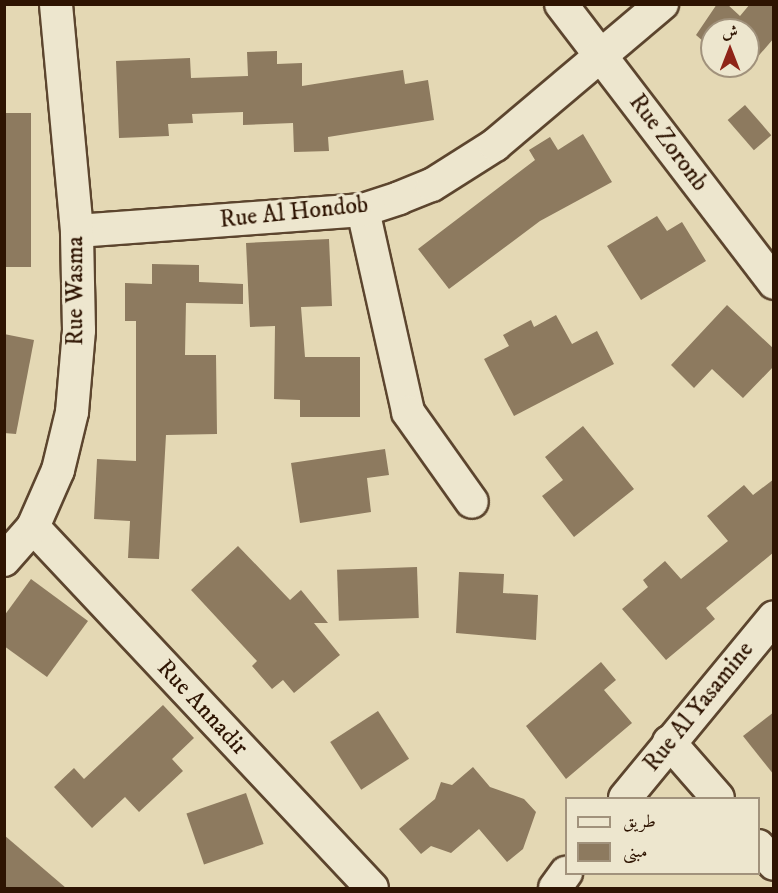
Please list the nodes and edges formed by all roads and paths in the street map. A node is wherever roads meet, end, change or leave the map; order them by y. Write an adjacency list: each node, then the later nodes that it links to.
1 (56, 4): 6 (street, Rue Wasma)
2 (561, 4): 4 (street, Rue Zoronb)
3 (662, 4): 4 (street, Rue Al Hondob)
4 (602, 56): 5 (street, Rue Al Hondob); 7 (street, Rue Zoronb)
5 (363, 210): 6 (street, Rue Al Hondob); 8 (street)
6 (77, 231): 9 (street, Rue Wasma)
7 (774, 282)
8 (472, 502)
9 (33, 527): 10 (street, Rue Wasma); 18 (street, Rue Annadir)
10 (4, 560)
11 (774, 616): 12 (street, Rue Al Yasamine)
12 (669, 742): 13 (street, Rue Al Yasamine); 14 (street)
13 (626, 797)
14 (717, 797)
15 (760, 847): 16 (street)
16 (774, 864)
17 (565, 875): 19 (street)
18 (372, 888)
19 (555, 888)

